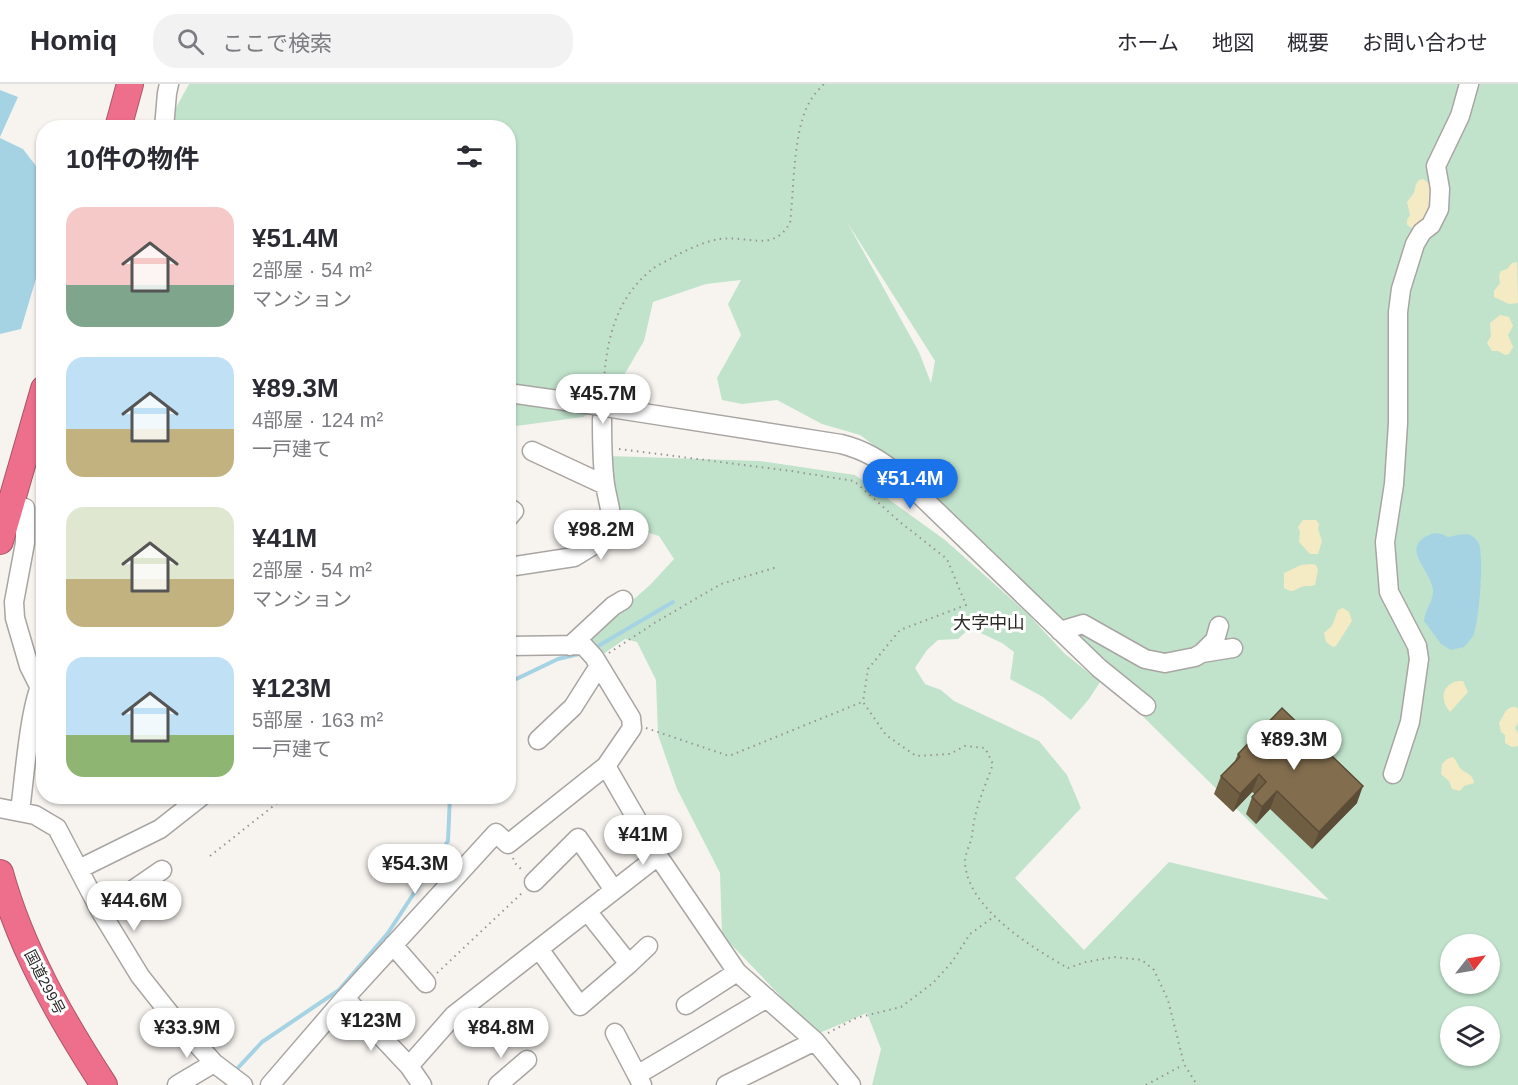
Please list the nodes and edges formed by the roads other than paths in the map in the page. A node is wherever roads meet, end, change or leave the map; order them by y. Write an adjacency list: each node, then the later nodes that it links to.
1 (130, 84): 4 (highway)
2 (169, 84): 5 (street)
3 (1469, 84): 27 (street)
4 (120, 120)
5 (164, 120)
6 (516, 394): 16 (street, bridge)
7 (36, 417): 11 (highway)
8 (602, 419): 10 (street)
9 (532, 452): 10 (street)
10 (605, 485): 13 (street)
11 (11, 504): 12 (highway); 22 (street)
12 (0, 541)
13 (516, 566)
14 (623, 600): 18 (street)
15 (1219, 626): 20 (street)
16 (1060, 631): 20 (street); 23 (street)
17 (516, 646): 18 (street)
18 (570, 646): 21 (street)
19 (1233, 648): 20 (street)
20 (1202, 653)
21 (598, 664): 25 (street); 26 (street)
22 (36, 675)
23 (1146, 706)
24 (36, 735): 30 (street)
25 (538, 740)
26 (606, 766): 31 (street); 40 (street)
27 (1393, 774)
28 (192, 804): 32 (street)
29 (0, 808): 30 (street)
30 (20, 811): 32 (street)
31 (658, 856): 36 (street); 44 (street)
32 (79, 869): 39 (street)
33 (162, 870): 39 (street)
34 (0, 873): 37 (highway, 国道299号)
35 (534, 882): 36 (street)
36 (614, 890): 38 (street)
37 (4, 905): 55 (highway, 国道299号)
38 (587, 911): 42 (street); 43 (street)
39 (101, 912): 52 (street)
40 (393, 945): 45 (street); 46 (street)
41 (648, 946): 43 (street)
42 (538, 949): 43 (street); 53 (street)
43 (629, 964)
44 (737, 972): 47 (street); 48 (street)
45 (426, 983)
46 (345, 998): 53 (street); 58 (street)
47 (768, 998): 50 (street); 54 (street)
48 (686, 1005)
49 (615, 1033): 54 (street)
50 (815, 1041): 61 (street); 62 (street)
51 (527, 1060): 60 (street)
52 (214, 1063): 56 (street); 57 (street)
53 (409, 1066): 59 (street)
54 (639, 1080)
55 (104, 1085)
56 (177, 1085)
57 (243, 1085)
58 (270, 1085)
59 (422, 1085)
60 (498, 1085)
61 (726, 1085)
62 (851, 1085)

